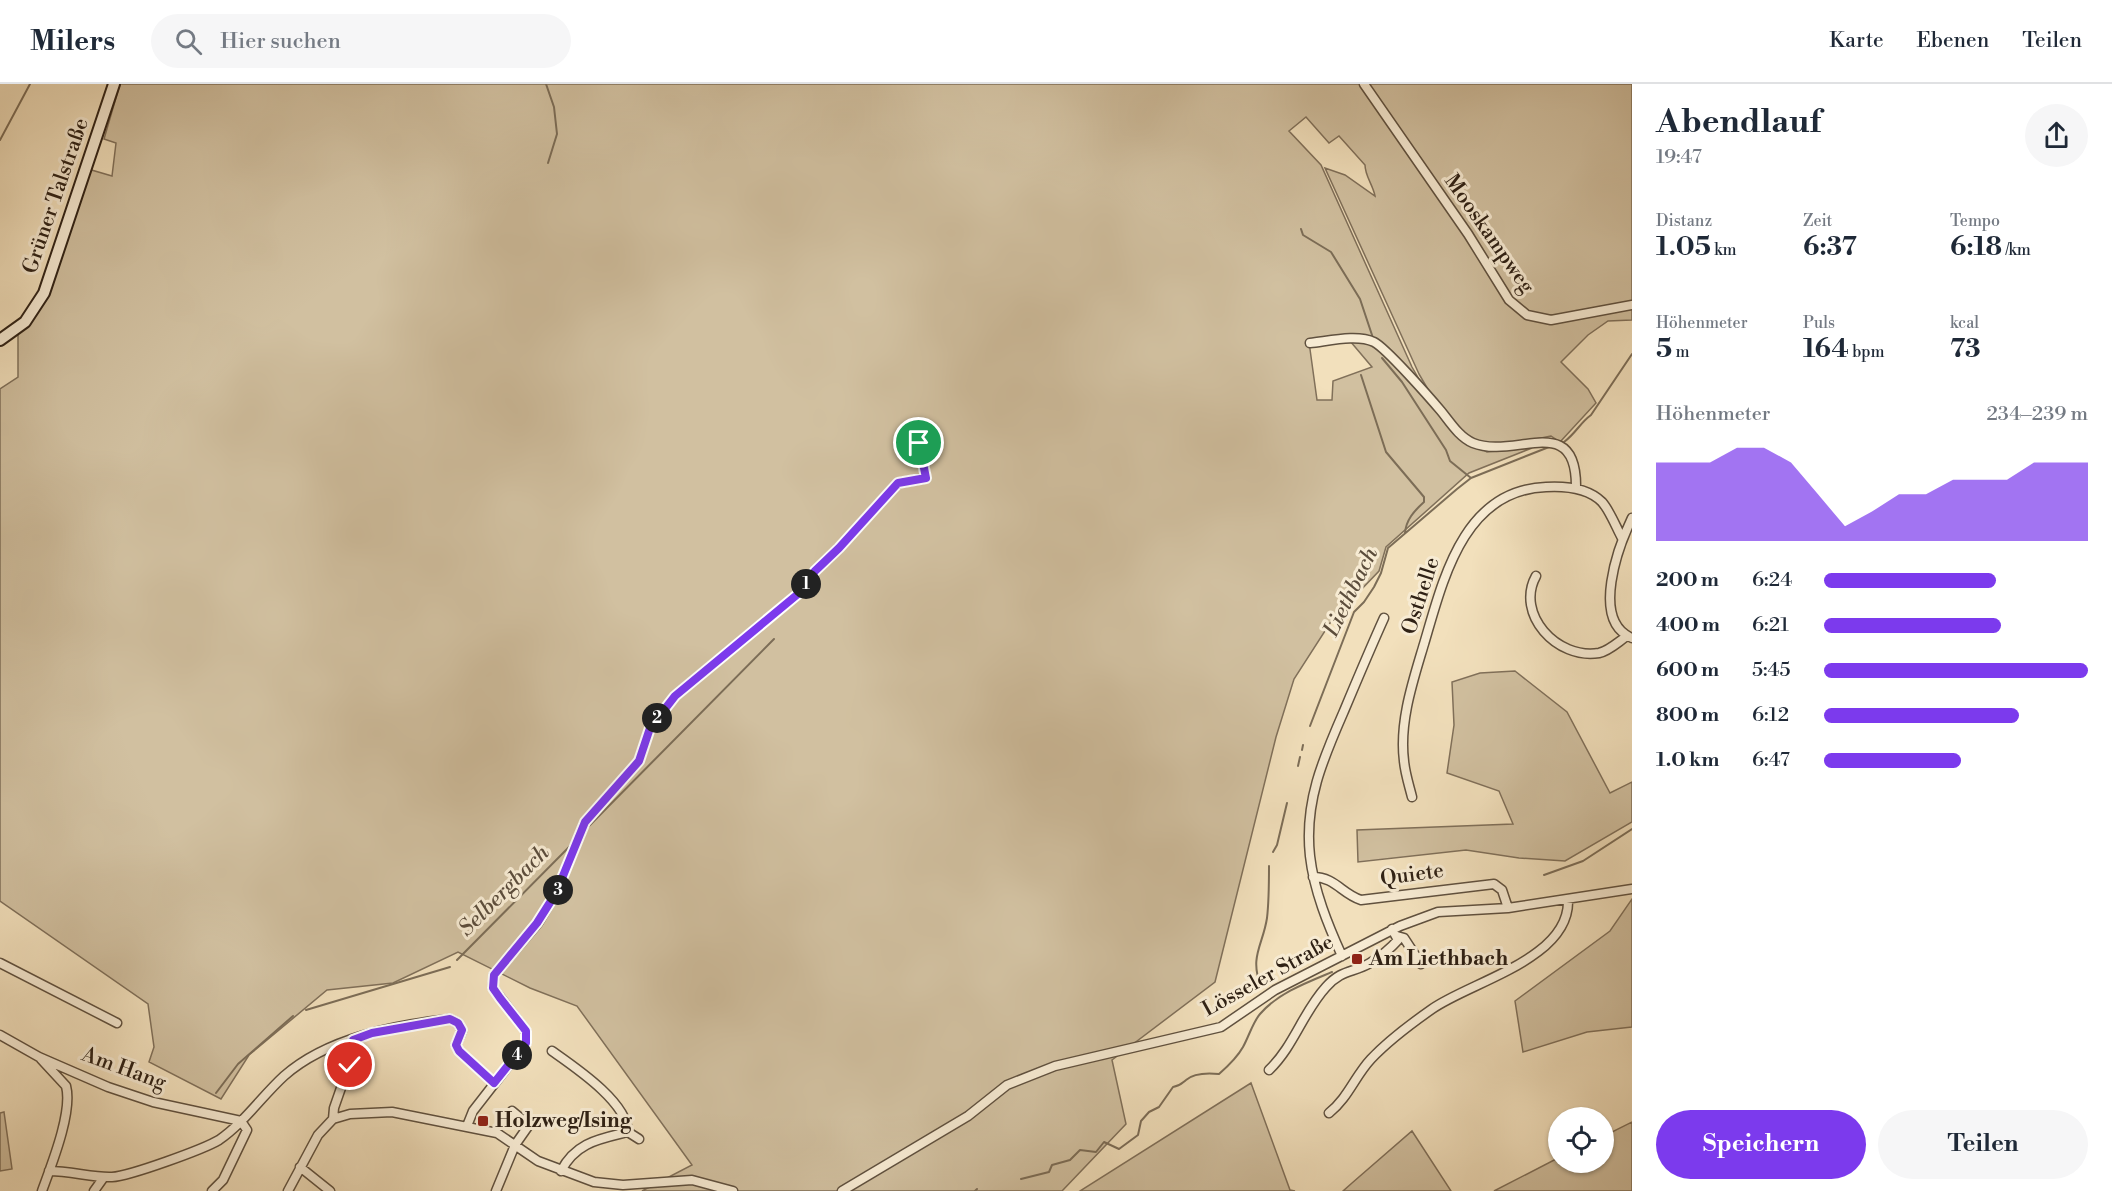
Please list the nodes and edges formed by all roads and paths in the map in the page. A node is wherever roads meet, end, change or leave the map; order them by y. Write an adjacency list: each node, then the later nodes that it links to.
1 (114, 84): 4 (main road, Grüner Talstraße)
2 (1364, 84): 3 (street, Mooskampweg)
3 (1632, 305)
4 (0, 340)
5 (1310, 343): 7 (street)
6 (919, 443): 28 (street)
7 (1576, 488): 9 (street, Osthelle); 13 (street, Osthelle)
8 (1632, 518): 9 (street)
9 (1622, 538): 12 (street)
10 (1536, 576): 12 (street)
11 (1384, 618): 14 (street)
12 (1629, 637)
13 (1412, 797)
14 (1313, 877): 17 (street, Quiete); 19 (street)
15 (1632, 889): 16 (street, Lösseler Straße)
16 (1568, 900): 17 (street, Lösseler Straße); 30 (street)
17 (1508, 908): 18 (street, Lösseler Straße)
18 (1395, 932): 19 (street, Lösseler Straße); 21 (street); 27 (street)
19 (1342, 956): 48 (street, Lösseler Straße)
20 (0, 963): 22 (street, Am Hang)
21 (1421, 964)
22 (117, 1023)
23 (0, 1035): 26 (street, Am Hang)
24 (353, 1040): 28 (street); 31 (street); 32 (street)
25 (552, 1051): 34 (street)
26 (39, 1057): 32 (street, Am Hang); 38 (street)
27 (1269, 1070)
28 (494, 1083): 33 (street)
29 (512, 1111): 36 (street)
30 (1329, 1113)
31 (333, 1119): 33 (street); 37 (street)
32 (241, 1121): 40 (street); 43 (street)
33 (467, 1126): 36 (street)
34 (628, 1132): 35 (street); 39 (street)
35 (639, 1139)
36 (514, 1145): 39 (street); 46 (street)
37 (300, 1167): 44 (street); 45 (street)
38 (49, 1171): 40 (street); 41 (street)
39 (561, 1171): 47 (street)
40 (104, 1177): 42 (street)
41 (42, 1191)
42 (94, 1191)
43 (212, 1191)
44 (288, 1191)
45 (330, 1191)
46 (496, 1191)
47 (733, 1191)
48 (842, 1191)

